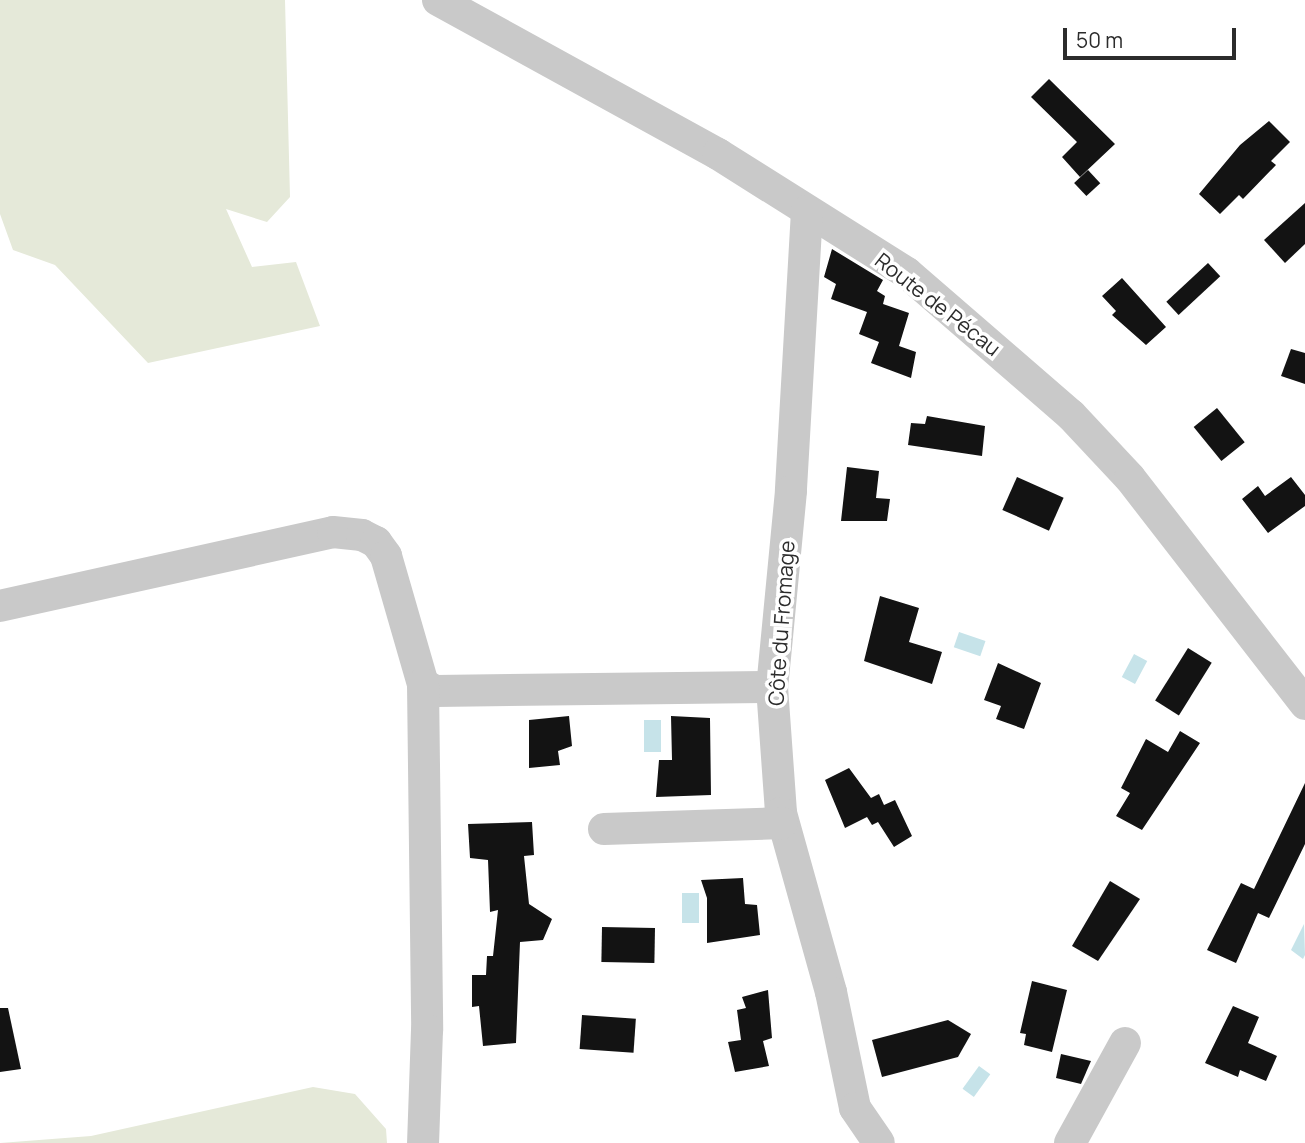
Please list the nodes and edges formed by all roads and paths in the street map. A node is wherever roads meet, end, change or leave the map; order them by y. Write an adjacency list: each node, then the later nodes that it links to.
1 (438, 0): 2 (street, Route de Pécau)
2 (807, 211): 5 (street, Côte du Fromage); 6 (street, Route de Pécau)
3 (0, 606): 4 (street)
4 (423, 684): 5 (street); 10 (street)
5 (772, 687): 7 (street, Côte du Fromage)
6 (1305, 704)
7 (782, 823): 8 (street); 11 (street, Côte du Fromage)
8 (604, 829)
9 (1125, 1043): 12 (street)
10 (423, 1143)
11 (879, 1143)
12 (1070, 1143)

